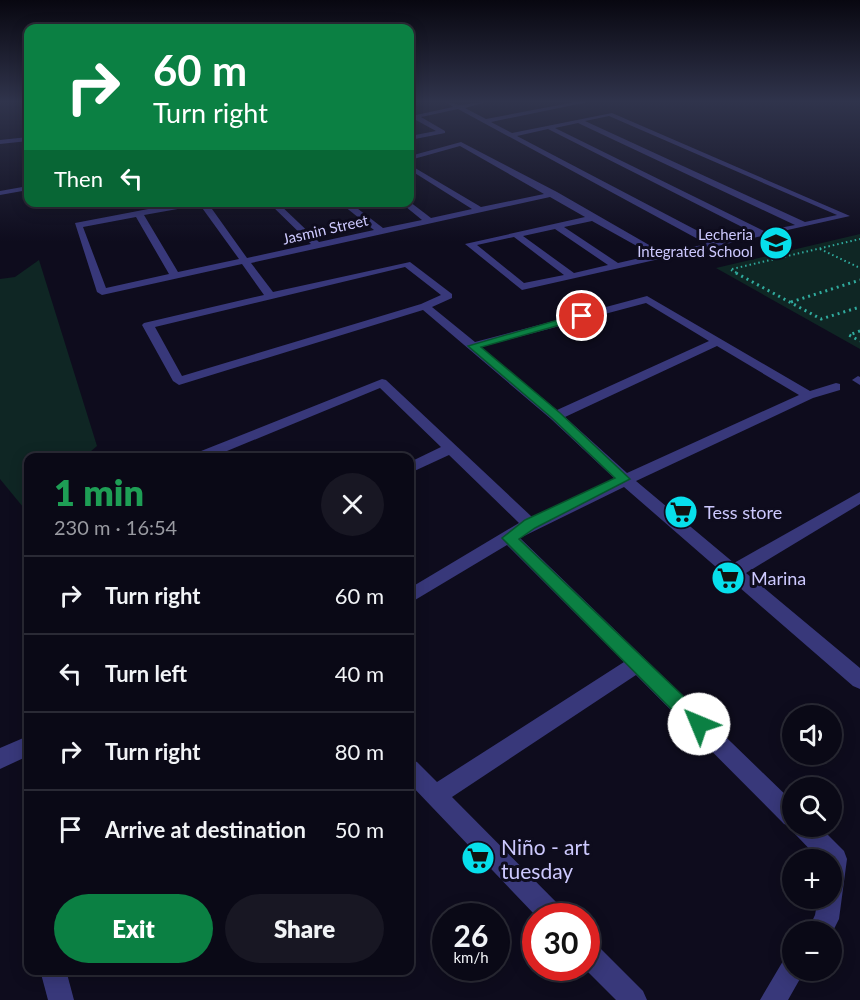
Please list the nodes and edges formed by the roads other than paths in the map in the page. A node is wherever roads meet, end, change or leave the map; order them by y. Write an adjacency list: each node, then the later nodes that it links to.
1 (445, 149): 7 (street)
2 (471, 149): 11 (street)
3 (537, 149): 26 (street)
4 (591, 149): 25 (street)
5 (638, 149): 22 (street)
6 (690, 149): 22 (street)
7 (414, 157)
8 (414, 169): 17 (street)
9 (24, 189): 10 (street)
10 (0, 193)
11 (554, 194): 17 (street, Jasmin Street); 19 (street)
12 (175, 207): 18 (street)
13 (205, 207): 29 (street)
14 (277, 207): 27 (street)
15 (350, 207): 23 (street)
16 (411, 207): 20 (street)
17 (480, 210): 20 (street, Jasmin Street)
18 (139, 214): 32 (street); 32 (street, Jasmin Street)
19 (593, 218): 21 (street); 28 (street)
20 (428, 220): 23 (street, Jasmin Street)
21 (555, 225): 24 (street); 30 (street)
22 (802, 225): 25 (street)
23 (381, 231): 27 (street, Jasmin Street)
24 (515, 234): 31 (street); 31 (street)
25 (762, 234): 26 (street)
26 (715, 244): 28 (street)
27 (318, 246): 29 (street, Jasmin Street)
28 (660, 256): 30 (street)
29 (246, 262): 32 (street, Jasmin Street); 33 (street)
30 (616, 266): 31 (street)
31 (572, 276)
32 (176, 277)
33 (272, 297): 34 (street); 34 (street)
34 (425, 306): 36 (street)
35 (718, 341): 36 (street); 38 (street); 39 (street)
36 (473, 346): 39 (street)
37 (836, 387): 38 (street)
38 (809, 395): 43 (street)
39 (556, 416): 43 (street)
40 (449, 449): 41 (street); 42 (street); 45 (street)
41 (208, 453)
42 (414, 466)
43 (624, 479): 45 (street); 47 (street)
44 (860, 497): 47 (street)
45 (530, 524): 46 (street)
46 (510, 538): 48 (street); 49 (street)
47 (735, 571): 50 (street)
48 (414, 595)
49 (637, 664): 54 (street); 55 (street)
50 (857, 673)
51 (24, 747): 52 (street)
52 (1, 754)
53 (414, 773): 54 (street)
54 (435, 796): 58 (street)
55 (782, 806)
56 (814, 837): 57 (street)
57 (826, 849)
58 (539, 903)
59 (600, 966): 63 (street)
60 (54, 975): 62 (street)
61 (785, 981): 64 (street)
62 (61, 1000)
63 (634, 1000)
64 (772, 1000)

